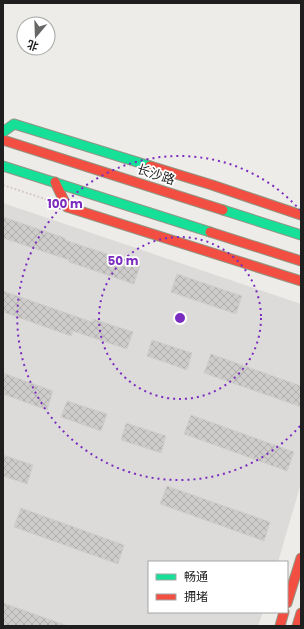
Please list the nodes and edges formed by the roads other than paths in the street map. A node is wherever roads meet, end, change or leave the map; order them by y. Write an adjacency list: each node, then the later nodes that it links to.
1 (3, 132): 5 (main road)
2 (3, 140): 6 (main road, 长沙路)
3 (3, 166): 4 (main road)
4 (55, 182): 9 (main road); 9 (main road)
5 (212, 186): 6 (main road); 7 (main road)
6 (227, 211): 8 (main road, 长沙路)
7 (301, 215)
8 (301, 235)
9 (229, 247): 10 (main road); 11 (main road)
10 (301, 261)
11 (301, 281)
12 (301, 558): 13 (main road)
13 (288, 600)
14 (284, 613): 16 (main road)
15 (301, 613): 17 (main road)
16 (280, 626)
17 (297, 626)

